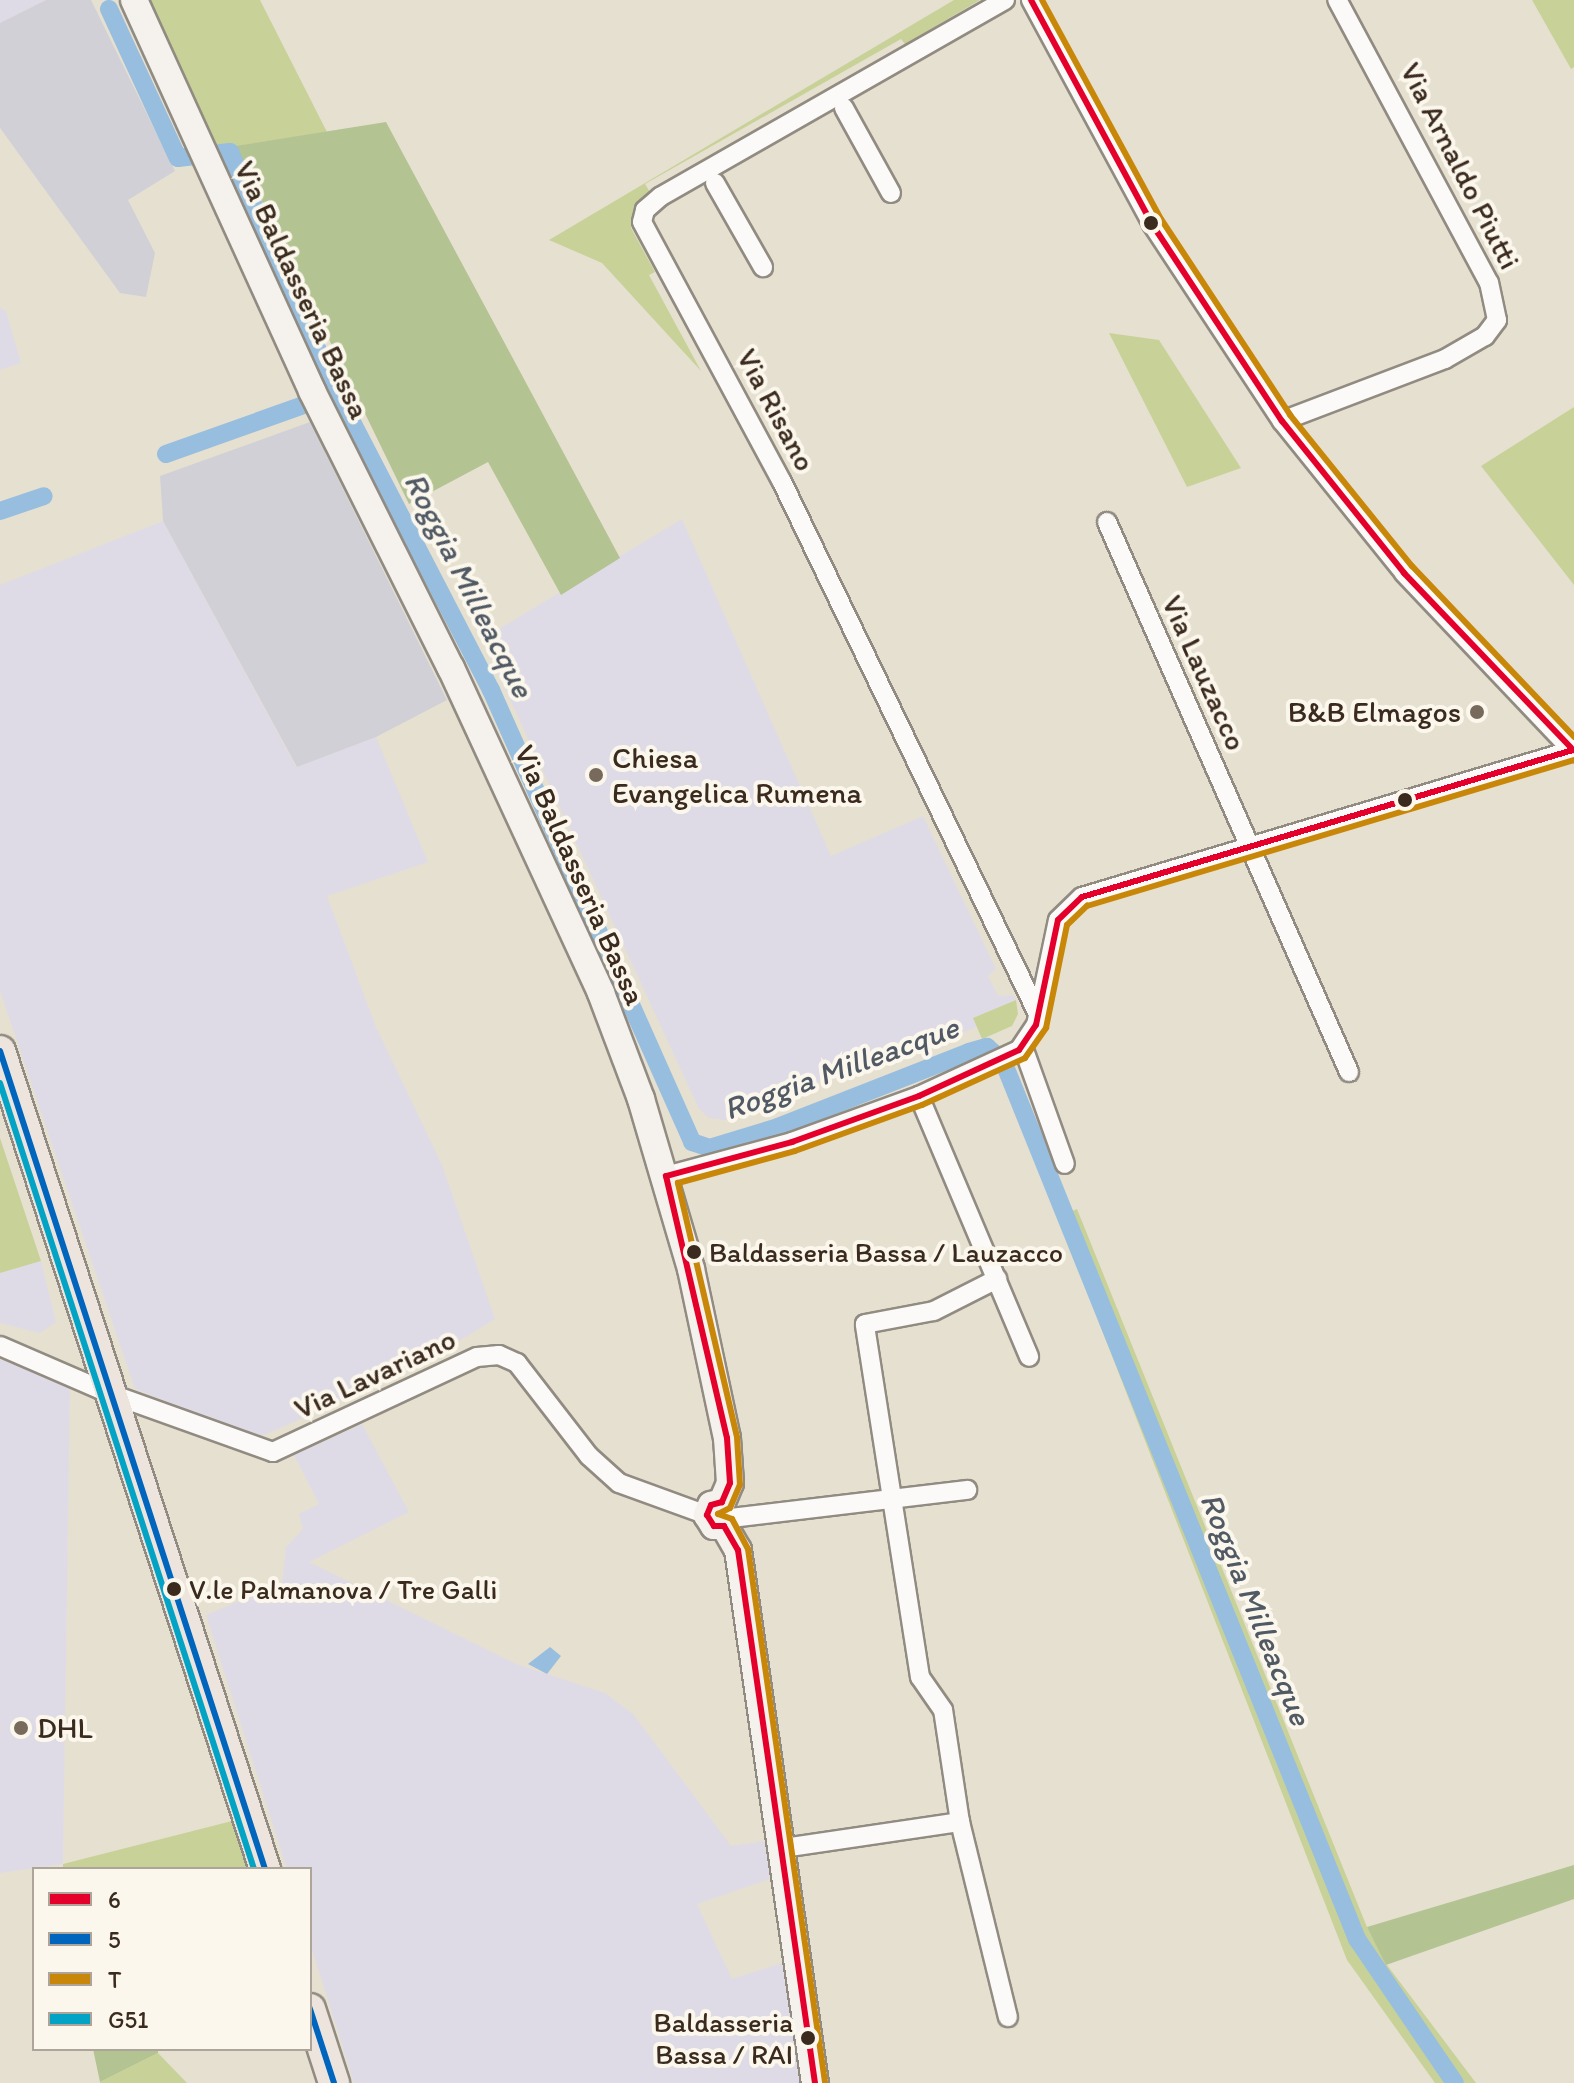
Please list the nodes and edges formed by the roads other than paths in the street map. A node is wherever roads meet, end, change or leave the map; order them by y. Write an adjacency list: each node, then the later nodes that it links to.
1 (134, 0): 19 (street, Via Baldasseria Bassa)
2 (1005, 0): 13 (street, Via Risano)
3 (1031, 0): 9 (street)
4 (1337, 0): 9 (street, Via Arnaldo Piutti)
5 (844, 108): 7 (street)
6 (715, 183): 8 (street)
7 (891, 193)
8 (763, 267)
9 (1282, 421): 11 (street)
10 (1107, 522): 12 (street, Via Lauzacco)
11 (1573, 751): 12 (street)
12 (1250, 847): 13 (street); 16 (street, Via Lauzacco)
13 (1039, 1016): 14 (street)
14 (1017, 1050): 17 (street); 18 (street)
15 (0, 1051): 23 (main road)
16 (1349, 1072)
17 (919, 1096): 19 (street); 20 (street)
18 (1065, 1164)
19 (666, 1176): 26 (street, Via Baldasseria Bassa)
20 (997, 1279): 22 (street); 25 (street)
21 (0, 1346): 23 (street, Via Lavariano)
22 (1029, 1357)
23 (111, 1394): 26 (street, Via Lavariano); 29 (main road)
24 (967, 1490): 25 (street)
25 (891, 1501): 26 (street); 27 (street)
26 (721, 1515): 28 (street)
27 (960, 1822): 28 (street); 31 (street)
28 (783, 1848): 33 (street)
29 (264, 1867)
30 (312, 2015): 32 (main road)
31 (1008, 2017)
32 (334, 2083)
33 (815, 2083)

